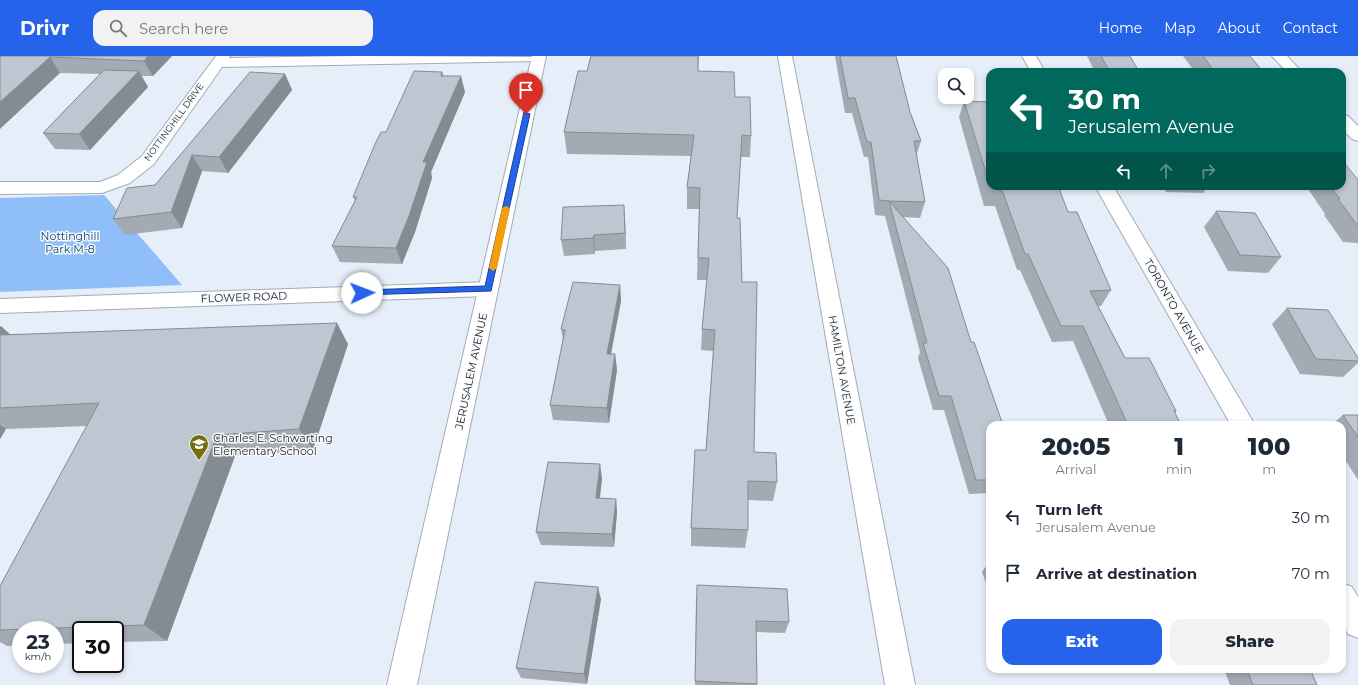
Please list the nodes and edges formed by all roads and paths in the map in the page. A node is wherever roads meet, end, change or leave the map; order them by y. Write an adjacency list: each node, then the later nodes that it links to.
1 (785, 56): 18 (street, HAMILTON AVENUE)
2 (1029, 56): 6 (street)
3 (1279, 56): 7 (street)
4 (539, 57): 5 (street); 12 (street, JERUSALEM AVENUE)
5 (220, 59): 10 (street, NOTTINGHILL DRIVE)
6 (1036, 68)
7 (1291, 68)
8 (1346, 123): 9 (street)
9 (1358, 136)
10 (0, 188)
11 (1106, 190): 14 (street, TORONTO AVENUE)
12 (488, 289): 13 (street, FLOWER ROAD); 17 (street, JERUSALEM AVENUE)
13 (0, 306)
14 (1241, 421)
15 (1346, 603): 16 (street)
16 (1358, 624)
17 (402, 685)
18 (900, 685)

